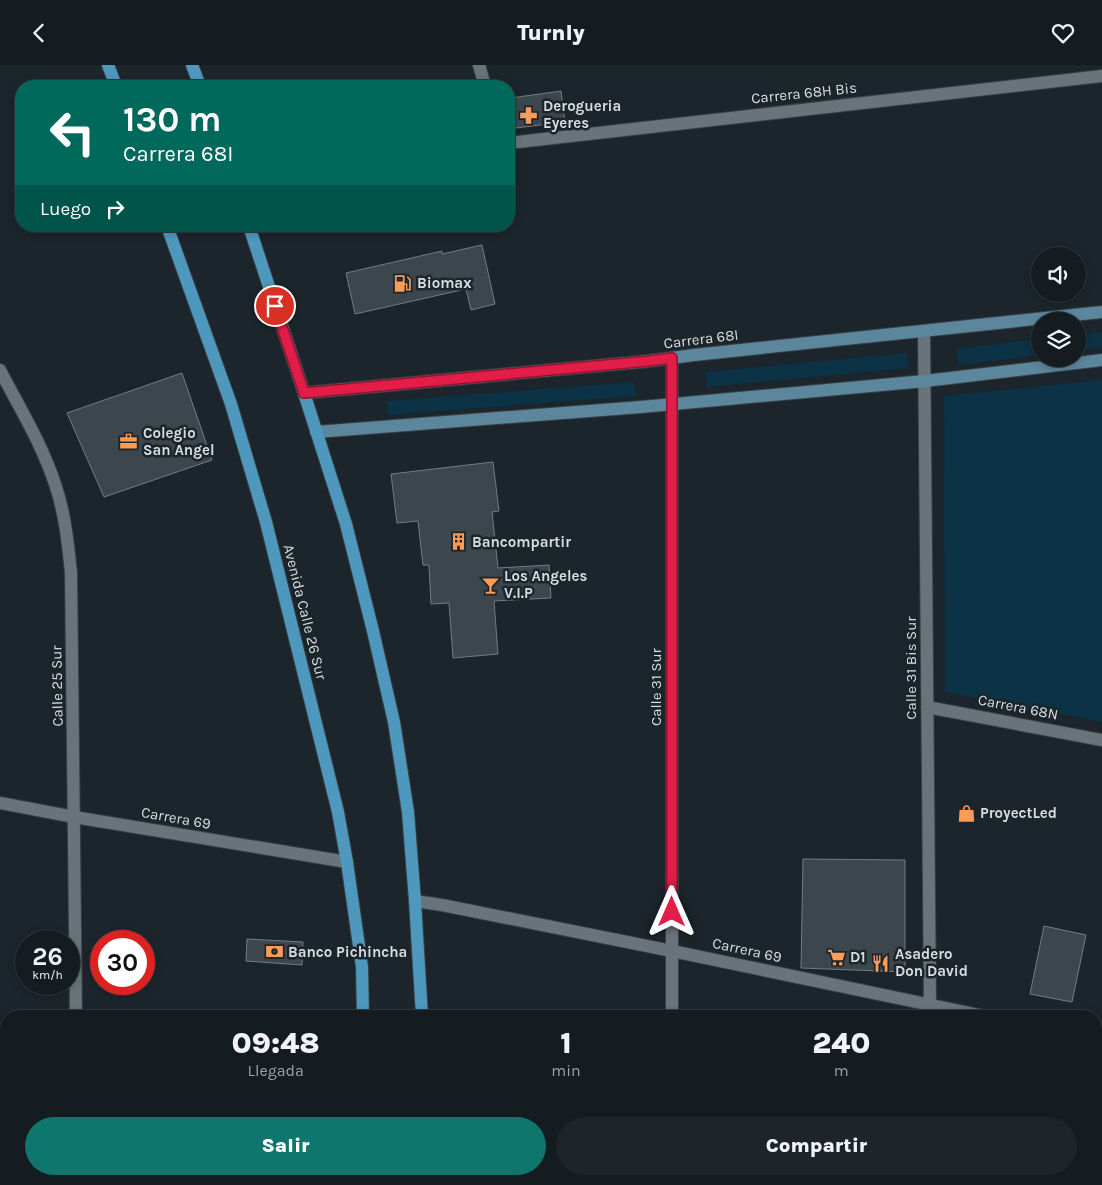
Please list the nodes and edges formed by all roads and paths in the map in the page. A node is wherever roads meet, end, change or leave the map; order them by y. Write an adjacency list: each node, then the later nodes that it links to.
1 (108, 65): 5 (main road)
2 (192, 65): 6 (main road)
3 (479, 65): 7 (street)
4 (1102, 76): 8 (street, Carrera 68H Bis)
5 (114, 80)
6 (198, 80)
7 (483, 80)
8 (515, 142)
9 (169, 232): 24 (main road, Avenida Calle 26 Sur)
10 (251, 232): 17 (main road)
11 (1102, 312): 12 (street, Carrera 68I)
12 (924, 331): 13 (street, Carrera 68I); 16 (street, Calle 31 Bis Sur)
13 (672, 358): 17 (street, Carrera 68I); 18 (street, Calle 31 Sur)
14 (1102, 360): 16 (street)
15 (0, 370): 23 (street, Calle 25 Sur)
16 (925, 381): 18 (street); 20 (street, Calle 31 Bis Sur)
17 (304, 393): 19 (main road)
18 (672, 405): 19 (street); 26 (street, Calle 31 Sur)
19 (316, 432): 25 (main road)
20 (928, 707): 21 (street, Carrera 68N); 27 (street, Calle 31 Bis Sur)
21 (1102, 740)
22 (0, 803): 23 (street, Carrera 69)
23 (74, 817): 24 (street, Carrera 69); 28 (street, Calle 25 Sur)
24 (347, 862): 29 (main road, Avenida Calle 26 Sur)
25 (415, 901): 26 (street, Carrera 69); 30 (main road)
26 (672, 951): 27 (street, Carrera 69); 31 (street, Calle 31 Sur)
27 (930, 1005): 32 (street, Carrera 69)
28 (76, 1010)
29 (364, 1010)
30 (422, 1010)
31 (672, 1010)
32 (955, 1010)

